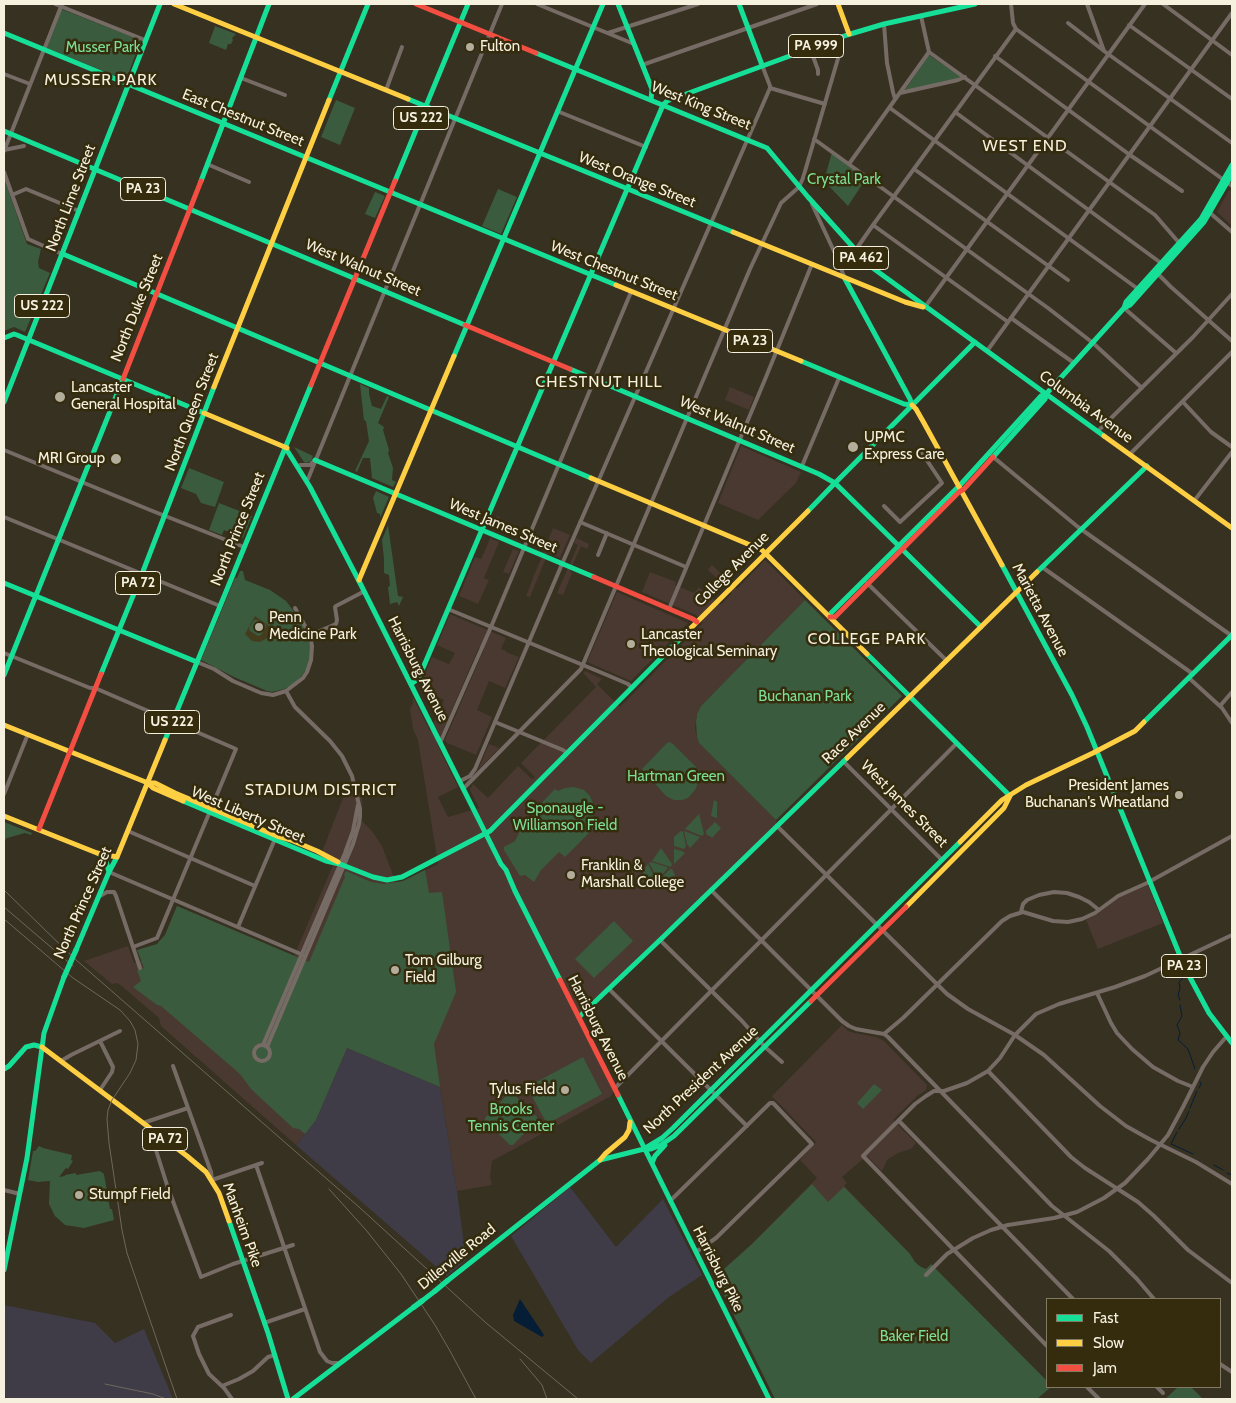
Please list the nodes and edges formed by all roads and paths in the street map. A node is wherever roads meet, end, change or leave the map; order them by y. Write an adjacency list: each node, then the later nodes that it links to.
1 (55, 4): 21 (street)
2 (160, 4): 39 (main road, North Lime Street / US 222)
3 (174, 4): 38 (main road, West Orange Street)
4 (269, 4): 38 (main road, North Duke Street)
5 (368, 4): 53 (main road, North Queen Street / PA 72)
6 (416, 4): 25 (main road, West King Street / PA 462)
7 (468, 4): 25 (main road, US 222)
8 (502, 4): 35 (street)
9 (537, 4): 22 (street)
10 (603, 4): 30 (main road)
11 (618, 4): 29 (main road)
12 (698, 4): 29 (street)
13 (739, 4): 31 (main road)
14 (817, 4): 31 (street)
15 (838, 4): 36 (main road)
16 (974, 4): 24 (main road, PA 999)
17 (1011, 4): 32 (street)
18 (1087, 4): 46 (street)
19 (1144, 4): 28 (street)
20 (1163, 4): 40 (street)
21 (61, 5): 39 (street); 44 (street)
22 (547, 6): 30 (street)
23 (1232, 13): 40 (street)
24 (921, 16): 27 (main road, PA 999); 45 (street)
25 (460, 22): 35 (main road, West King Street / PA 462); 72 (main road, North Prince Street / US 222)
26 (1068, 23): 46 (street)
27 (884, 24): 36 (main road, PA 999); 67 (street)
28 (1129, 25): 46 (street); 52 (street)
29 (627, 26): 33 (street); 41 (main road)
30 (593, 27): 33 (street); 51 (main road)
31 (749, 28): 49 (street); 50 (main road)
32 (1016, 29): 48 (street); 58 (street)
33 (608, 33): 41 (street)
34 (4, 34): 44 (main road, East Chestnut Street / PA 23)
35 (490, 34): 51 (main road, West King Street / PA 462); 77 (street)
36 (849, 34): 37 (main road, PA 999)
37 (842, 36): 43 (main road, PA 999); 70 (street)
38 (256, 38): 53 (main road, West Orange Street); 57 (main road, North Duke Street)
39 (145, 40): 60 (main road, North Lime Street / US 222)
40 (1212, 41): 47 (street); 52 (street)
41 (634, 44): 49 (main road)
42 (402, 47): 63 (street)
43 (810, 48): 50 (main road, PA 999); 55 (street)
44 (43, 50): 59 (street); 60 (main road, East Chestnut Street / PA 23)
45 (930, 52): 56 (street); 64 (street)
46 (1106, 52): 58 (street); 66 (street)
47 (1232, 55)
48 (995, 56): 61 (street); 74 (street)
49 (642, 65): 69 (main road)
50 (762, 65): 62 (street); 71 (main road, PA 999)
51 (575, 69): 69 (main road, West King Street / PA 462); 75 (main road)
52 (1191, 70): 66 (street); 68 (street)
53 (340, 72): 63 (main road, West Orange Street); 92 (main road, North Queen Street / PA 72)
54 (4, 74): 59 (street)
55 (818, 74)
56 (965, 77): 61 (street); 64 (street)
57 (241, 78): 65 (street); 78 (main road, North Duke Street)
58 (1088, 81): 74 (street); 79 (street)
59 (30, 84): 81 (street)
60 (128, 84): 78 (main road, East Chestnut Street / PA 23); 98 (main road, North Lime Street / US 222)
61 (975, 84): 76 (street); 82 (street)
62 (770, 88): 70 (street); 83 (street)
63 (386, 90): 72 (main road, West Orange Street)
64 (900, 93): 67 (street)
65 (285, 95)
66 (1170, 98): 79 (street); 86 (street)
67 (896, 99): 73 (street)
68 (1232, 99)
69 (652, 100): 71 (main road, West King Street / PA 462)
70 (825, 104): 84 (street)
71 (663, 105): 83 (main road, West King Street / PA 462); 88 (main road)
72 (426, 106): 77 (main road, West Orange Street); 107 (main road, North Prince Street / US 222)
73 (890, 108): 85 (street); 94 (street)
74 (1068, 109): 82 (street); 91 (street)
75 (557, 111): 88 (street); 90 (main road)
76 (955, 112): 85 (street); 96 (street)
77 (456, 119): 90 (main road, West Orange Street); 112 (street)
78 (223, 124): 92 (main road, East Chestnut Street / PA 23); 93 (main road, North Duke Street)
79 (1150, 126): 91 (street); 103 (street)
80 (4, 131): 81 (main road, PA 23)
81 (11, 134): 89 (street); 98 (main road, PA 23)
82 (1048, 137): 96 (street); 102 (street)
83 (748, 139): 104 (main road, West King Street / PA 462); 118 (street)
84 (814, 139): 94 (street); 104 (street)
85 (934, 140): 97 (street); 108 (street)
86 (1232, 143)
87 (24, 146): 89 (street)
88 (646, 147): 105 (main road)
89 (4, 150)
90 (540, 153): 105 (main road, West Orange Street); 122 (main road)
91 (1130, 155): 102 (street); 106 (street)
92 (306, 158): 107 (main road, West Chestnut Street / PA 23); 123 (main road, North Queen Street / PA 72)
93 (207, 164): 101 (street); 113 (main road, North Duke Street)
94 (849, 164): 110 (street)
95 (1232, 165): 103 (main road)
96 (1027, 166): 108 (street); 115 (street)
97 (914, 168): 110 (street); 117 (street)
98 (95, 169): 113 (main road, PA 23); 114 (main road, North Lime Street / US 222)
99 (4, 172): 109 (street)
100 (1232, 174): 103 (main road)
101 (249, 182)
102 (1110, 182): 115 (street); 125 (street)
103 (1228, 183): 116 (main road)
104 (799, 187): 111 (main road, West King Street / PA 462); 124 (street)
105 (627, 189): 118 (main road, West Orange Street); 134 (main road)
106 (1182, 191)
107 (391, 193): 112 (main road, West Chestnut Street / PA 23); 137 (main road, North Prince Street / US 222)
108 (1007, 193): 117 (street); 121 (street)
109 (12, 194): 114 (street); 128 (street)
110 (894, 196): 119 (street); 126 (street)
111 (808, 197): 127 (main road, West King Street / PA 462); 131 (street, Marietta Avenue)
112 (420, 205): 122 (main road, West Chestnut Street / PA 23); 139 (street)
113 (190, 208): 123 (main road, PA 23); 142 (main road, North Duke Street)
114 (79, 211): 128 (main road, North Lime Street / US 222)
115 (1089, 211): 121 (street); 129 (street)
116 (1209, 212): 120 (street); 125 (main road)
117 (987, 221): 126 (street); 132 (street)
118 (711, 224): 124 (main road, West Orange Street); 147 (street)
119 (873, 225): 127 (street); 136 (street)
120 (1232, 232)
121 (1069, 238): 132 (street); 140 (street)
122 (503, 239): 134 (main road, West Chestnut Street / PA 23); 151 (main road)
123 (273, 243): 137 (main road, West Walnut Street / PA 23); 152 (main road, North Queen Street / PA 72)
124 (762, 244): 130 (main road, West Orange Street); 153 (street)
125 (1181, 244): 129 (main road); 133 (main road)
126 (966, 249): 136 (street); 143 (street)
127 (856, 251): 131 (street); 145 (main road, West King Street / PA 462)
128 (63, 254): 142 (main road); 155 (main road, North Lime Street / US 222)
129 (1161, 263): 133 (main road)
130 (812, 264): 135 (main road, West Orange Street); 160 (street)
131 (840, 266): 135 (street, Marietta Avenue)
132 (1049, 266): 138 (street); 143 (street)
133 (1156, 272): 140 (main road); 149 (street)
134 (589, 275): 141 (main road, West Chestnut Street / PA 23); 163 (main road)
135 (844, 277): 145 (main road, West Orange Street); 175 (main road, Marietta Avenue)
136 (946, 277): 145 (street); 150 (street)
137 (356, 278): 139 (main road, West Walnut Street / PA 23); 164 (main road, North Prince Street / US 222)
138 (1068, 280)
139 (384, 290): 151 (main road, West Walnut Street / PA 23); 166 (street)
140 (1140, 290): 146 (main road)
141 (631, 292): 147 (main road, West Chestnut Street / PA 23); 169 (street)
142 (156, 294): 152 (main road); 167 (main road, North Duke Street)
143 (1028, 294): 148 (street); 158 (street)
144 (1232, 294): 149 (street)
145 (925, 307): 157 (main road, Columbia Avenue / PA 462)
146 (1124, 308): 158 (main road); 162 (street)
147 (673, 309): 153 (main road, West Chestnut Street / PA 23); 172 (street)
148 (1011, 318): 150 (street); 165 (street)
149 (1209, 320): 156 (street); 162 (street)
150 (1008, 322): 159 (street)
151 (467, 325): 163 (main road, West Walnut Street / PA 23); 176 (main road)
152 (239, 328): 164 (main road); 177 (main road, North Queen Street / PA 72)
153 (724, 330): 160 (main road, West Chestnut Street / PA 23); 178 (street)
154 (4, 338): 155 (main road)
155 (28, 339): 167 (main road); 173 (main road, North Lime Street / US 222)
156 (1232, 341)
157 (975, 342): 159 (main road, Columbia Avenue / PA 462); 175 (main road, College Avenue)
158 (1093, 343): 165 (main road); 170 (street)
159 (987, 351): 171 (main road, Columbia Avenue / PA 462)
160 (777, 352): 168 (main road, West Chestnut Street / PA 23); 180 (street)
161 (1232, 352): 174 (street)
162 (1176, 353): 170 (street)
163 (553, 361): 169 (main road, West Walnut Street / PA 23); 181 (main road)
164 (320, 363): 166 (main road); 182 (main road, North Prince Street / US 222)
165 (1074, 364): 171 (main road)
166 (350, 375): 176 (main road); 189 (street)
167 (123, 378): 177 (main road); 196 (main road, North Duke Street)
168 (839, 378): 175 (main road, West Chestnut Street / PA 23); 192 (street)
169 (595, 379): 172 (main road, West Walnut Street / PA 23); 190 (street)
170 (1142, 388): 179 (street)
171 (1047, 393): 179 (main road, Columbia Avenue / PA 462); 188 (main road)
172 (635, 396): 178 (main road, West Walnut Street / PA 23); 195 (street)
173 (4, 402)
174 (1183, 402): 183 (street); 187 (street)
175 (912, 406): 197 (main road, College Avenue); 199 (main road, Marietta Avenue / PA 23)
176 (432, 409): 181 (main road); 200 (main road)
177 (204, 413): 182 (main road); 204 (main road, North Queen Street / PA 72)
178 (687, 418): 180 (main road, West Walnut Street / PA 23); 202 (street)
179 (1098, 431): 187 (main road, Columbia Avenue / PA 462)
180 (740, 440): 192 (main road, West Walnut Street / PA 23); 207 (street)
181 (517, 445): 190 (main road); 210 (main road)
182 (285, 447): 191 (main road, Harrisburg Avenue); 198 (main road, Harrisburg Avenue); 214 (main road, North Prince Street / US 222)
183 (1232, 447)
184 (4, 450): 196 (street)
185 (1232, 452): 201 (street)
186 (922, 453): 203 (street)
187 (1130, 454): 193 (main road, Columbia Avenue / PA 462)
188 (990, 455): 199 (main road); 209 (street)
189 (315, 460): 191 (street); 194 (street); 200 (main road, West James Street)
190 (559, 463): 195 (main road); 216 (street)
191 (300, 465): 194 (main road, Harrisburg Avenue)
192 (802, 466): 197 (main road, West Walnut Street / PA 23)
193 (1146, 466): 201 (main road, Columbia Avenue / PA 462); 209 (main road, Race Avenue)
194 (308, 479): 198 (main road, Harrisburg Avenue)
195 (598, 480): 202 (main road); 206 (street)
196 (81, 482): 204 (street); 212 (main road, North Duke Street)
197 (836, 483): 215 (main road, West Walnut Street); 217 (main road, College Avenue)
198 (310, 487): 223 (main road, Harrisburg Avenue)
199 (960, 488): 215 (main road); 228 (main road, Marietta Avenue / PA 23)
200 (396, 494): 210 (main road, West James Street); 223 (main road)
201 (1194, 501): 208 (main road, Columbia Avenue / PA 462)
202 (651, 502): 207 (main road); 213 (street)
203 (884, 506)
204 (165, 516): 214 (street); 222 (main road, North Queen Street / PA 72)
205 (4, 517): 212 (street)
206 (580, 522): 211 (street); 219 (street)
207 (704, 525): 217 (main road); 220 (street)
208 (1232, 528)
209 (1082, 529): 221 (main road, Race Avenue); 240 (street)
210 (481, 530): 216 (main road, West James Street); 232 (main road)
211 (607, 533): 213 (street); 218 (street)
212 (58, 539): 222 (street); 229 (main road, North Duke Street)
213 (633, 544): 220 (street); 226 (street)
214 (244, 547): 230 (main road, North Prince Street / US 222)
215 (900, 547): 224 (main road); 236 (main road, West Walnut Street)
216 (523, 548): 219 (main road, West James Street); 237 (street)
217 (765, 554): 234 (main road); 235 (main road, College Avenue)
218 (598, 556)
219 (562, 564): 226 (main road, West James Street); 241 (street)
220 (686, 567): 233 (street)
221 (1042, 567): 228 (main road, Race Avenue); 248 (street)
222 (142, 574): 230 (street); 238 (main road, North Queen Street / PA 72)
223 (359, 580): 227 (main road, Harrisburg Avenue)
224 (866, 582): 234 (main road); 244 (street)
225 (4, 583): 229 (main road)
226 (616, 587): 233 (main road, West James Street); 246 (street)
227 (364, 590): 239 (street); 249 (main road, Harrisburg Avenue)
228 (1017, 592): 236 (main road, Race Avenue); 264 (main road, Marietta Avenue / PA 23)
229 (36, 596): 238 (main road); 243 (main road, North Duke Street)
230 (220, 606): 245 (main road, North Prince Street / US 222)
231 (296, 608): 239 (street)
232 (448, 609): 237 (street); 249 (main road)
233 (669, 609): 235 (main road, West James Street)
234 (830, 618): 254 (main road)
235 (697, 622): 251 (main road, College Avenue)
236 (981, 626): 244 (main road, Race Avenue)
237 (491, 627): 241 (street); 262 (street)
238 (119, 630): 245 (main road); 250 (main road, North Queen Street / PA 72)
239 (310, 635): 252 (street)
240 (1232, 635): 248 (main road, North President Avenue)
241 (528, 643): 246 (street); 257 (street)
242 (4, 653): 243 (street)
243 (12, 656): 247 (main road, North Duke Street); 250 (street)
244 (946, 660): 254 (main road, Race Avenue)
245 (198, 662): 252 (street); 256 (main road, North Prince Street / US 222)
246 (583, 665): 251 (street); 260 (street)
247 (4, 675)
248 (1191, 676): 255 (street); 264 (main road, North President Avenue)
249 (411, 684): 262 (main road, Harrisburg Avenue)
250 (95, 688): 256 (street); 265 (main road, North Queen Street / PA 72)
251 (632, 688): 266 (main road, College Avenue)
252 (286, 691): 286 (street)
253 (1232, 692): 255 (street)
254 (909, 697): 263 (main road); 267 (main road, Race Avenue)
255 (1220, 706): 258 (street)
256 (173, 722): 269 (main road, North Prince Street / US 222); 274 (street)
257 (495, 722): 260 (street); 268 (street)
258 (1232, 723)
259 (4, 725): 261 (main road, West Liberty Street)
260 (520, 732): 266 (street); 270 (street)
261 (28, 734): 265 (main road, West Liberty Street); 271 (street)
262 (440, 742): 268 (main road, Harrisburg Avenue)
263 (956, 744): 272 (main road); 273 (street)
264 (1097, 751): 272 (main road, North President Avenue); 289 (main road, Marietta Avenue / PA 23)
265 (70, 752): 269 (main road, West Liberty Street); 277 (main road, North Queen Street / PA 72)
266 (567, 753): 279 (main road, College Avenue)
267 (843, 761): 273 (street, West James Street); 276 (main road, Race Avenue)
268 (460, 781): 270 (main road, Harrisburg Avenue)
269 (148, 783): 274 (main road, West Liberty Street); 278 (main road, North Prince Street / US 222)
270 (463, 789): 279 (main road, Harrisburg Avenue)
271 (4, 794)
272 (1010, 796): 285 (main road, North President Avenue)
273 (891, 809): 285 (street, West James Street); 288 (street)
274 (211, 811): 281 (main road, West Liberty Street); 284 (street)
275 (4, 816): 277 (main road)
276 (777, 826): 288 (street); 291 (main road, Race Avenue)
277 (39, 829): 282 (main road)
278 (128, 831): 283 (main road, North Prince Street / US 222); 284 (street)
279 (486, 834): 286 (main road, West Liberty Street); 312 (main road, Harrisburg Avenue)
280 (1232, 836): 289 (street)
281 (276, 838): 286 (main road, West Liberty Street); 290 (street)
282 (97, 853): 283 (main road); 287 (main road)
283 (117, 857): 287 (main road, North Prince Street)
284 (191, 858): 290 (street); 293 (street)
285 (945, 863): 296 (main road, North President Avenue); 298 (main road, North President Avenue)
286 (342, 865): 303 (street)
287 (108, 872): 292 (main road, North Prince Street); 293 (street)
288 (826, 875): 296 (street); 301 (street)
289 (1149, 881): 294 (street); 304 (main road, Marietta Avenue / PA 23)
290 (256, 886): 297 (street)
291 (711, 890): 300 (main road, Race Avenue); 301 (street)
292 (98, 897): 302 (street); 323 (main road, North Prince Street, bridge)
293 (174, 899): 297 (street); 302 (street)
294 (1099, 910): 295 (street); 295 (street)
295 (1021, 912): 306 (street)
296 (877, 926): 298 (street); 309 (main road, North President Avenue)
297 (238, 927): 303 (street)
298 (882, 931): 306 (street); 311 (main road, North President Avenue)
299 (1232, 935): 304 (street)
300 (660, 940): 307 (main road, Race Avenue); 308 (street)
301 (761, 941): 308 (street); 309 (street)
302 (133, 948): 305 (street)
303 (303, 955): 322 (street)
304 (1182, 960): 310 (street); 317 (main road, Marietta Avenue / PA 23)
305 (140, 968)
306 (937, 985): 315 (street); 316 (street)
307 (609, 989): 312 (main road, Race Avenue); 319 (street)
308 (711, 991): 319 (street); 320 (street)
309 (812, 991): 311 (street); 320 (main road, North President Avenue)
310 (1098, 993): 316 (street); 330 (street)
311 (817, 996): 315 (street); 324 (main road, North President Avenue)
312 (579, 1017): 331 (main road, Harrisburg Avenue)
313 (120, 1031): 318 (street)
314 (1232, 1031): 317 (main road)
315 (884, 1034): 334 (street)
316 (1015, 1035): 329 (street); 343 (street)
317 (1226, 1036): 321 (main road, Marietta Avenue / PA 23); 330 (street)
318 (100, 1041): 325 (street); 332 (street)
319 (661, 1041): 331 (street); 333 (street)
320 (761, 1041): 324 (street); 333 (main road, North President Avenue)
321 (1232, 1043)
322 (265, 1046): 322 (street)
323 (42, 1047): 325 (main road, Manheim Pike / PA 72); 328 (main road); 353 (main road, North Prince Street)
324 (766, 1047): 326 (street); 335 (main road, North President Avenue)
325 (61, 1062): 332 (main road, Manheim Pike / PA 72)
326 (782, 1062)
327 (173, 1066): 336 (street)
328 (4, 1069)
329 (988, 1071): 334 (street); 351 (street)
330 (1193, 1087): 343 (street)
331 (615, 1088): 337 (main road, Harrisburg Avenue)
332 (100, 1090): 339 (main road, Manheim Pike / PA 72)
333 (711, 1090): 335 (street); 344 (main road, North President Avenue)
334 (939, 1091): 338 (street); 355 (street)
335 (716, 1095): 340 (street); 342 (main road, North President Avenue)
336 (188, 1108): 339 (street); 349 (street)
337 (630, 1120): 344 (main road, Harrisburg Avenue); 345 (main road)
338 (899, 1121): 356 (street); 359 (street)
339 (143, 1123): 341 (main road, Manheim Pike / PA 72)
340 (747, 1126): 354 (street); 360 (street)
341 (149, 1128): 349 (main road, Manheim Pike / PA 72); 361 (street)
342 (674, 1136): 344 (main road, North President Avenue); 347 (main road)
343 (1160, 1145): 350 (street); 351 (street)
344 (644, 1149): 345 (main road, Dillerville Road); 347 (main road, Harrisburg Pike)
345 (600, 1160): 372 (main road, Dillerville Road, bridge)
346 (262, 1163): 348 (street)
347 (652, 1163): 354 (main road, Harrisburg Pike)
348 (256, 1165): 349 (street); 358 (street)
349 (212, 1180): 361 (main road, Manheim Pike / PA 72)
350 (1232, 1184)
351 (1117, 1188): 355 (street); 364 (street)
352 (4, 1190): 353 (street)
353 (20, 1194): 362 (main road, North Prince Street)
354 (670, 1201): 360 (main road, Harrisburg Pike)
355 (1063, 1216): 356 (street); 366 (street)
356 (1002, 1226): 359 (street); 365 (street)
357 (293, 1245): 358 (street)
358 (285, 1247): 361 (street); 367 (street)
359 (954, 1250): 363 (street); 370 (street)
360 (696, 1252): 382 (main road, Harrisburg Pike)
361 (243, 1262): 369 (main road, Manheim Pike / PA 72)
362 (4, 1270)
363 (926, 1275)
364 (1232, 1283)
365 (1072, 1298)
366 (1153, 1298)
367 (306, 1309): 369 (street); 372 (street)
368 (231, 1315): 375 (street)
369 (264, 1323): 371 (main road, Manheim Pike / PA 72)
370 (1046, 1345)
371 (275, 1355): 375 (street); 380 (main road, Manheim Pike / PA 72)
372 (341, 1363): 381 (main road, Dillerville Road)
373 (1221, 1365): 374 (street)
374 (1232, 1372)
375 (222, 1386): 379 (street)
376 (1088, 1388): 383 (street)
377 (1158, 1388): 378 (street)
378 (1163, 1393)
379 (232, 1399)
380 (288, 1399)
381 (293, 1399)
382 (769, 1399)
383 (1099, 1399)

